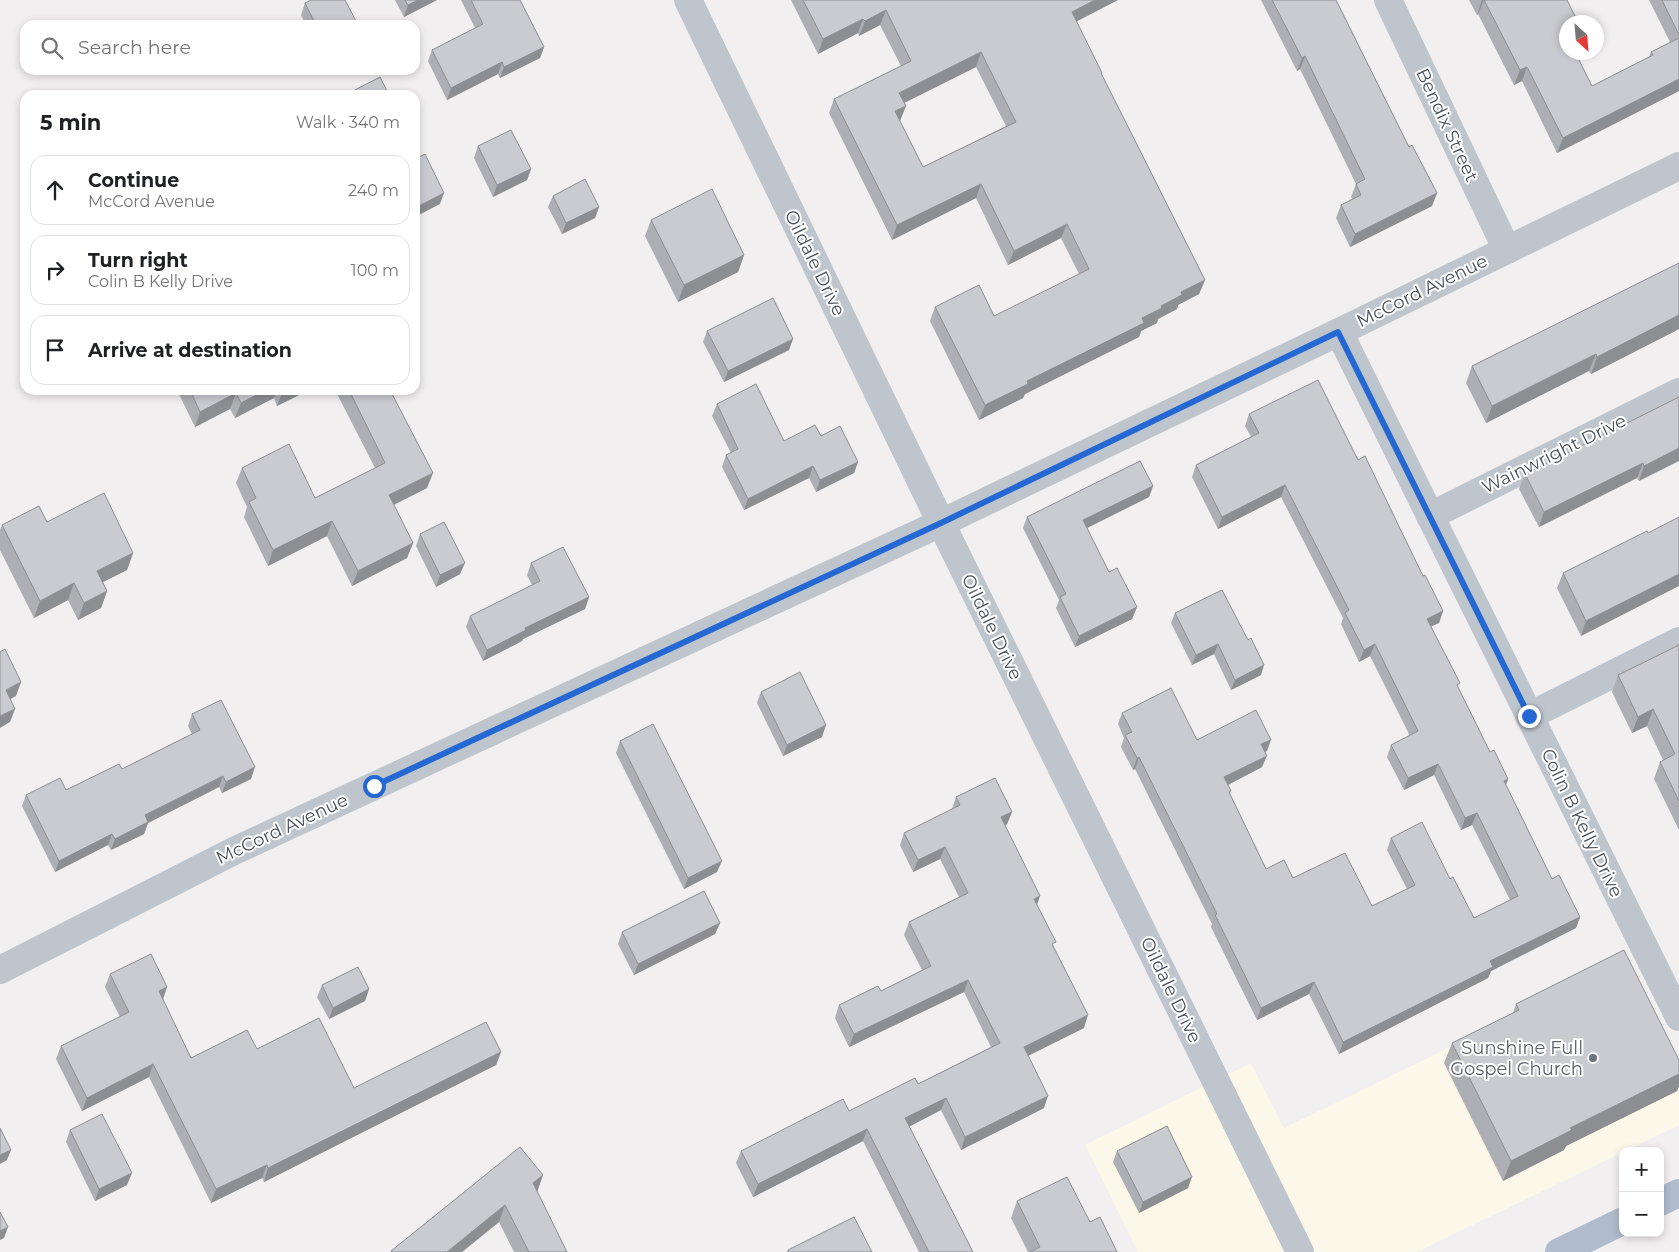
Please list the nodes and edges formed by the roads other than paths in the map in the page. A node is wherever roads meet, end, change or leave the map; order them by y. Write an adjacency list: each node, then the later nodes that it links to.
1 (688, 0): 8 (street, Oildale Drive)
2 (1388, 0): 4 (street, Bendix Street)
3 (1679, 166): 4 (street, McCord Avenue)
4 (1507, 250): 5 (street, McCord Avenue)
5 (1338, 332): 7 (street, Colin B Kelly Drive); 8 (street, McCord Avenue)
6 (1679, 392): 7 (street, Wainwright Drive)
7 (1430, 516): 10 (street, Colin B Kelly Drive)
8 (941, 523): 11 (street, McCord Avenue); 16 (street, Oildale Drive)
9 (1679, 641): 10 (street)
10 (1529, 716): 12 (street, Colin B Kelly Drive)
11 (0, 970)
12 (1679, 1017)
13 (1679, 1193): 14 (main road)
14 (1664, 1200)
15 (1619, 1223): 17 (main road)
16 (1300, 1252)
17 (1559, 1252)

